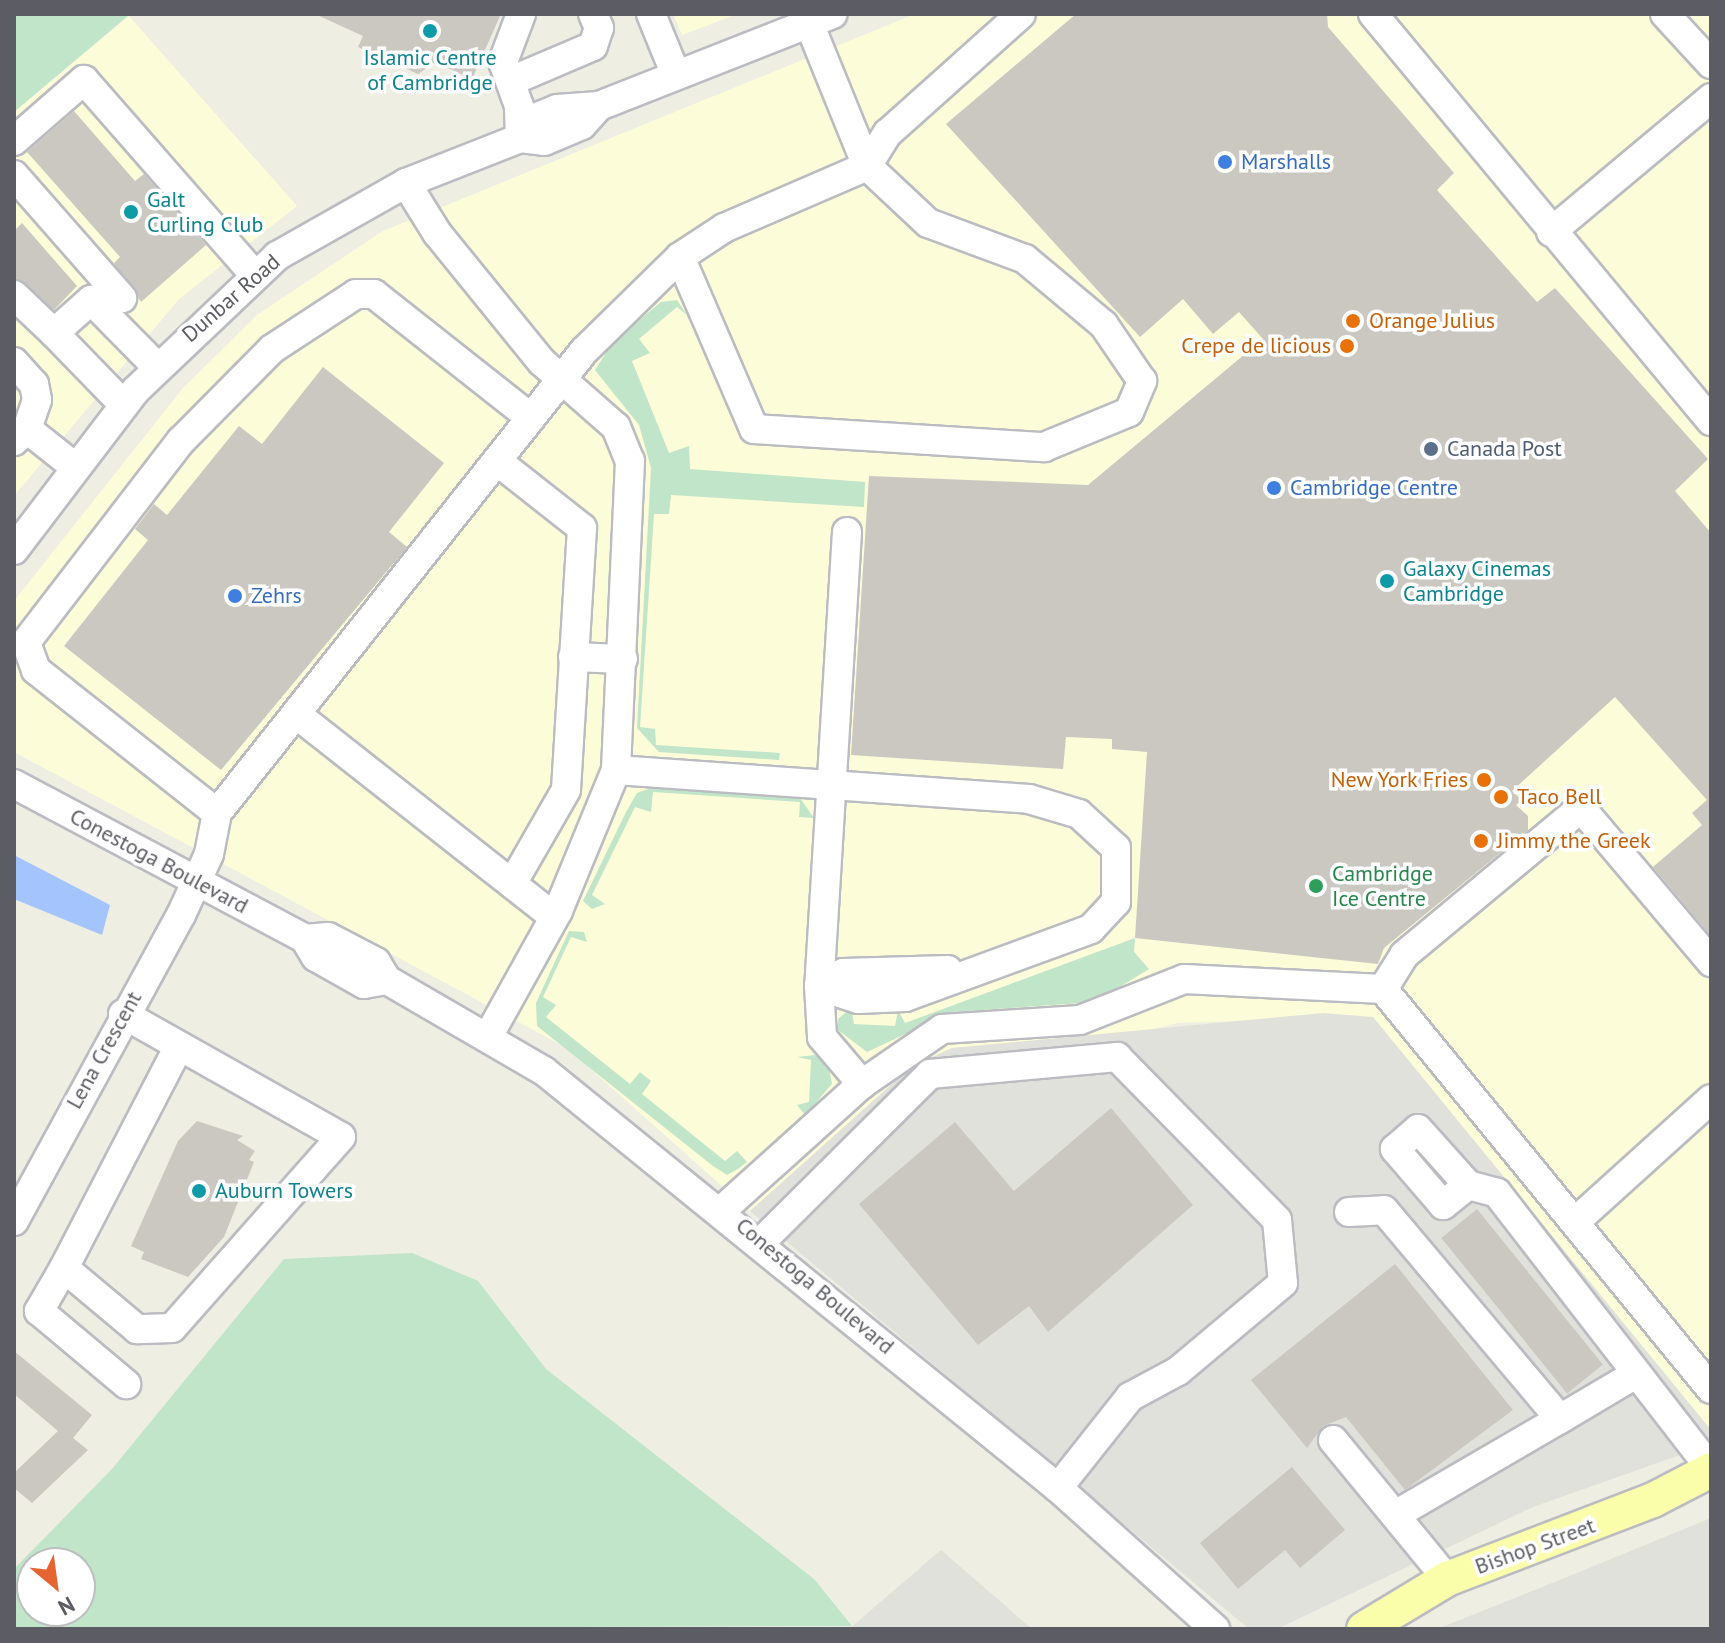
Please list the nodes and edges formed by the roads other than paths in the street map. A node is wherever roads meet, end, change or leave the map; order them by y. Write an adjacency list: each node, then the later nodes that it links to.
1 (593, 14): 10 (street)
2 (651, 14): 9 (street)
3 (1021, 14): 14 (street)
4 (1373, 14): 17 (street)
5 (1665, 14): 8 (street)
6 (525, 16): 10 (street)
7 (820, 19): 9 (street, Dunbar Road); 14 (street)
8 (1711, 64)
9 (676, 75): 12 (street, Dunbar Road)
10 (511, 81): 12 (street)
11 (1711, 98): 17 (street)
12 (520, 138): 16 (street, Dunbar Road)
13 (14, 141): 20 (street)
14 (867, 166): 18 (street); 18 (street)
15 (14, 175): 22 (street)
16 (406, 183): 20 (street, Dunbar Road); 27 (street)
17 (1551, 232): 30 (street)
18 (680, 257): 27 (street)
19 (65, 263): 23 (street)
20 (255, 275): 26 (street, Dunbar Road)
21 (14, 295): 24 (street)
22 (122, 298)
23 (91, 300): 24 (street); 26 (street)
24 (54, 333): 28 (street)
25 (14, 362): 31 (street)
26 (157, 367): 28 (street, Dunbar Road)
27 (563, 378): 29 (street); 37 (street)
28 (124, 405): 33 (street, Dunbar Road)
29 (531, 418): 32 (street); 42 (street)
30 (1711, 421)
31 (20, 435): 33 (street)
32 (497, 461): 36 (street); 38 (street)
33 (75, 467): 35 (street, Dunbar Road)
34 (847, 532): 40 (street)
35 (14, 550)
36 (573, 657): 37 (street); 44 (street)
37 (623, 659): 39 (street)
38 (296, 714): 42 (street); 44 (street)
39 (616, 770): 40 (street); 45 (street)
40 (828, 782): 47 (street); 47 (street)
41 (14, 784): 43 (street, Conestoga Boulevard)
42 (217, 813): 43 (street, Lena Crescent)
43 (196, 881): 49 (street, Lena Crescent); 51 (street, Conestoga Boulevard)
44 (512, 884): 45 (street)
45 (554, 917): 51 (street)
46 (1711, 962): 48 (street)
47 (819, 986): 54 (street)
48 (1383, 989): 50 (street); 60 (street)
49 (123, 1014): 52 (street); 59 (street, Lena Crescent)
50 (1013, 1024): 53 (street); 54 (street)
51 (489, 1035): 57 (street, Conestoga Boulevard)
52 (179, 1046): 62 (street); 62 (street)
53 (1014, 1067): 61 (street); 69 (street)
54 (862, 1084): 57 (street)
55 (1711, 1099): 60 (street)
56 (1468, 1185): 63 (street)
57 (722, 1210): 61 (street, Conestoga Boulevard)
58 (1349, 1212): 66 (street)
59 (14, 1221)
60 (1575, 1222): 65 (street)
61 (761, 1242): 69 (street, Conestoga Boulevard)
62 (64, 1268): 64 (street)
63 (1634, 1375): 66 (street); 68 (street)
64 (126, 1384)
65 (1711, 1389)
66 (1560, 1419): 70 (street)
67 (1333, 1440): 70 (street)
68 (1711, 1469): 71 (main road, Bishop Street)
69 (1058, 1488): 72 (street, Conestoga Boulevard)
70 (1395, 1515): 71 (street)
71 (1447, 1579): 73 (main road, Bishop Street)
72 (1215, 1629)
73 (1364, 1629)

